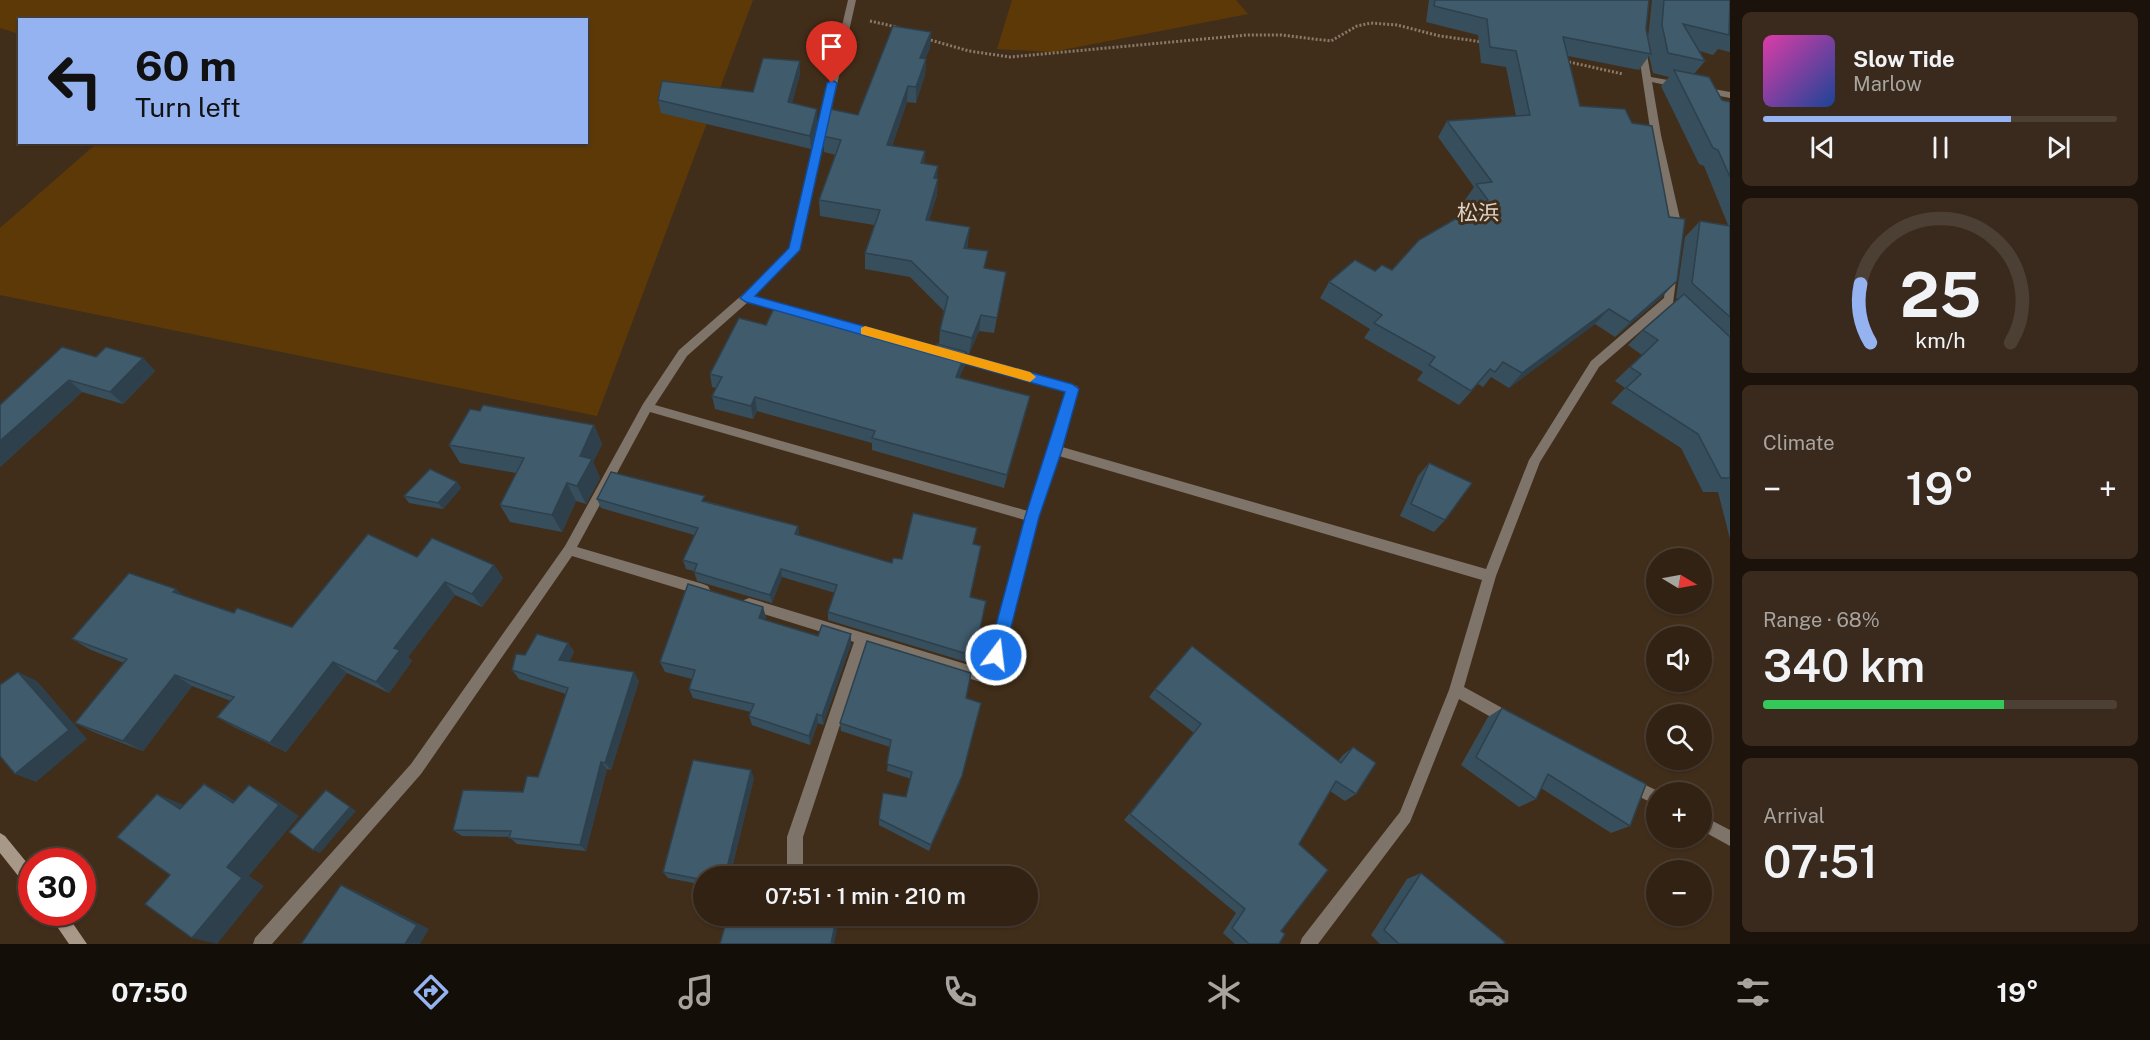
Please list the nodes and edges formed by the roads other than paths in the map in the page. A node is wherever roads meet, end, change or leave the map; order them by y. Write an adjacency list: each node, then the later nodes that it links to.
1 (852, 0): 5 (street)
2 (1643, 34): 3 (street)
3 (1647, 79): 4 (street); 12 (street)
4 (1730, 95)
5 (746, 298): 6 (street); 8 (street)
6 (814, 317)
7 (938, 351): 9 (street)
8 (647, 407): 10 (street); 11 (street)
9 (1055, 450): 10 (street); 12 (street)
10 (1032, 517): 15 (street)
11 (570, 550): 13 (street); 27 (street)
12 (1490, 576): 16 (street)
13 (716, 594)
14 (738, 601): 15 (street)
15 (862, 639): 24 (street)
16 (1456, 690): 17 (street); 28 (street)
17 (1519, 724)
18 (1614, 775): 19 (street)
19 (1646, 793)
20 (1712, 828): 21 (street)
21 (1730, 838)
22 (0, 841): 23 (main road)
23 (18, 864)
24 (795, 866)
25 (66, 926): 26 (main road)
26 (80, 944)
27 (261, 944)
28 (1308, 944)

